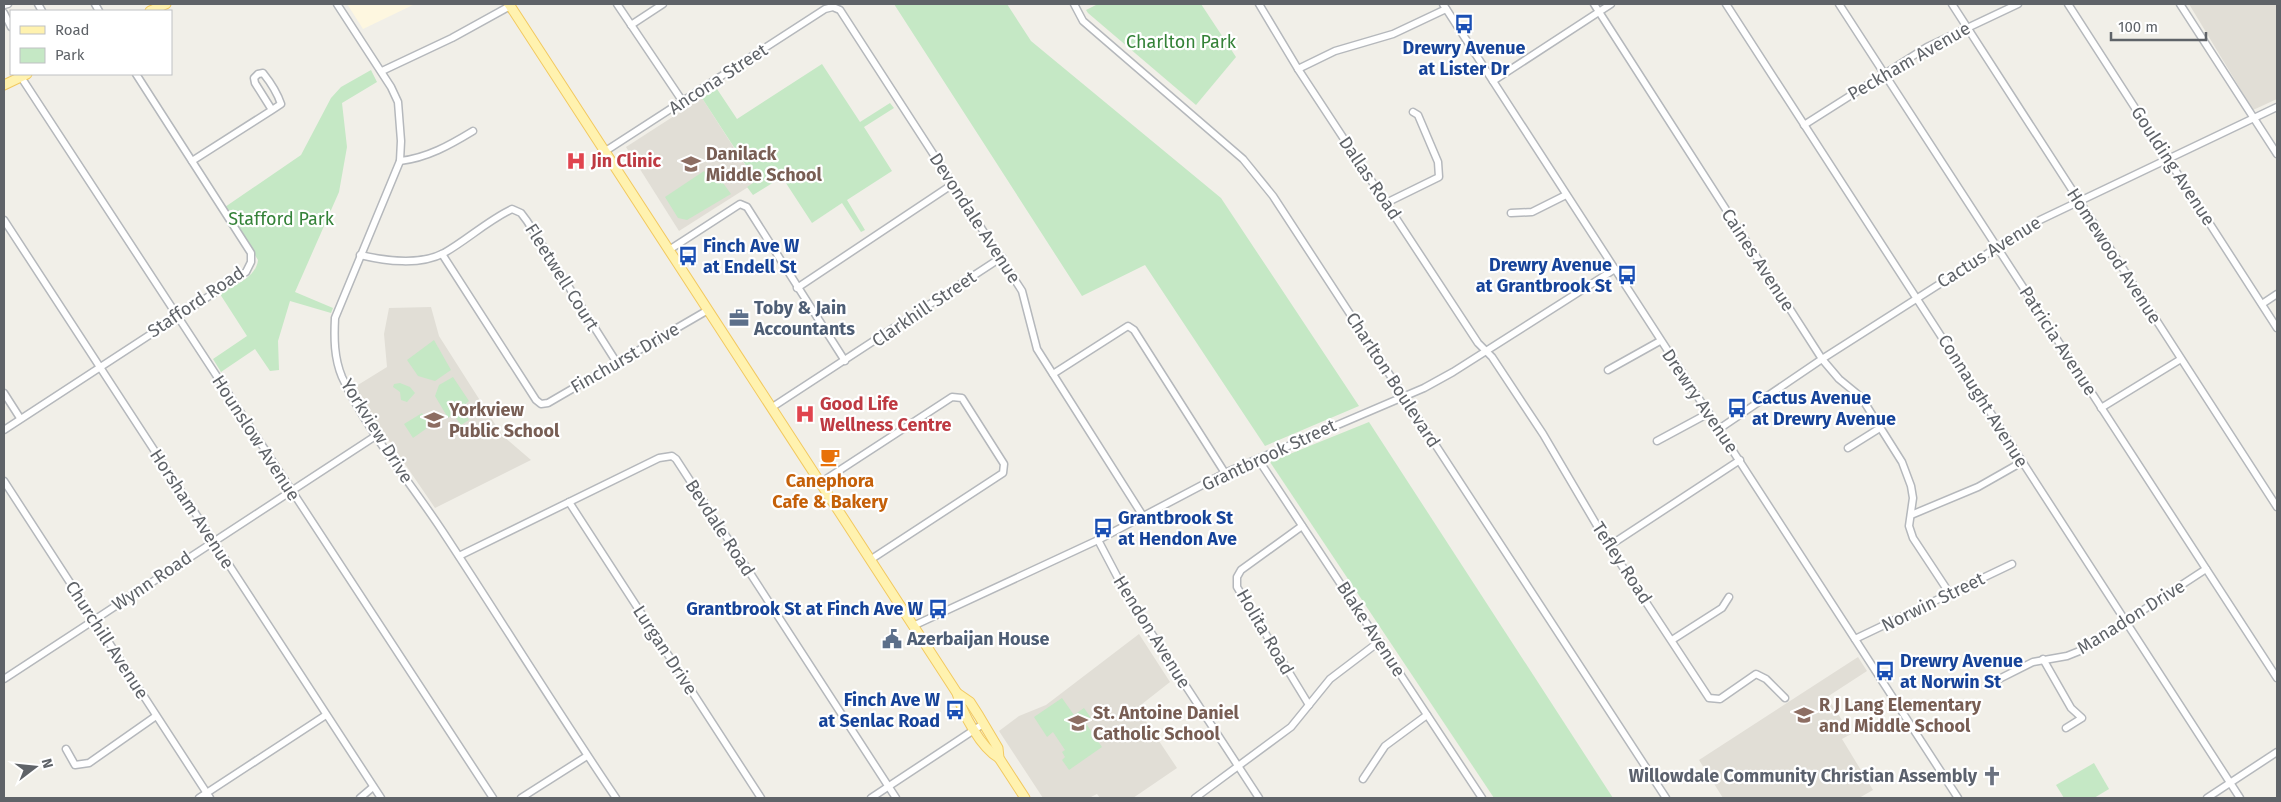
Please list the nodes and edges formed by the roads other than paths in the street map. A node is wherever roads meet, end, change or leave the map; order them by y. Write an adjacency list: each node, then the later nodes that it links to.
1 (8, 4): 16 (street)
2 (166, 4): 20 (main road)
3 (338, 4): 27 (street, Yorkview Drive)
4 (617, 4): 24 (street)
5 (663, 4): 24 (street)
6 (1074, 4): 74 (street, Charlton Boulevard)
7 (1259, 4): 26 (street, Dallas Road)
8 (1594, 4): 21 (street, Caines Avenue)
9 (1612, 4): 21 (street)
10 (1726, 4): 38 (street, Connaught Avenue)
11 (1840, 4): 28 (street, Patricia Avenue)
12 (1952, 4): 25 (street, Homewood Avenue)
13 (2018, 4): 25 (street, Peckham Avenue)
14 (2068, 4): 42 (street, Goulding Avenue)
15 (2180, 4): 37 (street)
16 (4, 5)
17 (510, 5): 27 (street); 40 (main road)
18 (1444, 6): 26 (street); 31 (street, Drewry Avenue)
19 (833, 7): 33 (street, Ancona Street); 45 (street, Devondale Avenue)
20 (152, 10)
21 (1599, 12): 31 (street); 66 (street, Caines Avenue)
22 (4, 13): 23 (street)
23 (10, 25)
24 (631, 25): 33 (street)
25 (1967, 27): 28 (street, Peckham Avenue); 47 (street, Homewood Avenue)
26 (1298, 70): 48 (street, Dallas Road)
27 (382, 71): 44 (street, Yorkview Drive)
28 (1884, 72): 38 (street, Peckham Avenue); 51 (street, Patricia Avenue)
29 (24, 75): 32 (main road); 62 (street, Hounslow Avenue)
30 (137, 75): 43 (street, Stafford Road)
31 (1493, 80): 46 (street, Drewry Avenue)
32 (4, 85)
33 (683, 102): 40 (street, Ancona Street)
34 (2277, 107): 37 (street, Cactus Avenue)
35 (272, 110): 35 (street); 43 (street)
36 (1413, 112): 48 (street)
37 (2254, 118): 41 (street); 42 (street, Cactus Avenue)
38 (1804, 125): 59 (street, Connaught Avenue)
39 (473, 131): 44 (street)
40 (604, 152): 52 (main road)
41 (2277, 154)
42 (2168, 159): 47 (street, Cactus Avenue); 60 (street, Goulding Avenue)
43 (192, 161): 62 (street, Stafford Road)
44 (400, 161): 54 (street, Yorkview Drive)
45 (952, 184): 55 (street, Devondale Avenue); 57 (street)
46 (1566, 195): 49 (street); 56 (street, Drewry Avenue)
47 (2078, 201): 51 (street, Cactus Avenue); 67 (street, Homewood Avenue)
48 (1386, 203): 65 (street, Dallas Road)
49 (1511, 213)
50 (4, 220): 70 (street, Horsham Avenue)
51 (1996, 246): 59 (street, Cactus Avenue); 76 (street, Patricia Avenue)
52 (669, 250): 57 (street); 61 (main road)
53 (442, 254): 54 (street, Fleetwell Court); 69 (street, Finchurst Drive); 69 (street, Fleetwell Court)
54 (360, 255): 82 (street, Yorkview Drive)
55 (1002, 257): 68 (street, Clarkhill Street); 72 (street, Devondale Avenue)
56 (1615, 269): 64 (street, Drewry Avenue); 65 (street, Grantbrook Street)
57 (797, 288): 68 (street)
58 (2277, 294): 60 (street)
59 (1918, 298): 66 (street, Cactus Avenue); 87 (street, Connaught Avenue)
60 (2262, 304): 63 (street, Goulding Avenue)
61 (708, 310): 69 (street, Finchurst Drive); 75 (main road)
62 (177, 316): 70 (street, Stafford Road); 91 (street, Hounslow Avenue)
63 (2277, 328)
64 (1660, 341): 71 (street); 77 (street, Drewry Avenue)
65 (1485, 350): 74 (street, Grantbrook Street); 99 (street, Tefley Road)
66 (1822, 359): 79 (street, Caines Avenue); 80 (street, Cactus Avenue)
67 (2181, 359): 76 (street); 93 (street, Homewood Avenue)
68 (845, 361): 75 (street, Clarkhill Street)
69 (617, 363)
70 (99, 366): 78 (street, Stafford Road); 97 (street, Horsham Avenue)
71 (1608, 370)
72 (1053, 374): 88 (street); 95 (street, Devondale Avenue)
73 (4, 393): 78 (street)
74 (1403, 396): 85 (street, Grantbrook Street); 148 (street, Charlton Boulevard)
75 (771, 408): 90 (main road)
76 (2101, 408): 103 (street, Patricia Avenue)
77 (1709, 414): 80 (street, Drewry Avenue); 83 (street)
78 (20, 418): 81 (street, Stafford Road)
79 (1880, 428): 84 (street); 94 (street, Caines Avenue)
80 (1719, 429): 86 (street, Drewry Avenue)
81 (4, 430)
82 (377, 435): 91 (street, Wynn Road); 100 (street, Yorkview Drive)
83 (1657, 441)
84 (1848, 448)
85 (1258, 459): 88 (street, Grantbrook Street); 96 (street, Blake Avenue)
86 (1740, 460): 99 (street); 110 (street, Drewry Avenue)
87 (2022, 462): 94 (street); 107 (street, Connaught Avenue)
88 (1226, 473): 95 (street, Grantbrook Street)
89 (4, 481): 106 (street, Churchill Avenue)
90 (820, 483): 101 (main road); 101 (street)
91 (290, 489): 97 (street, Wynn Road); 138 (street, Hounslow Avenue)
92 (569, 502): 100 (street, Bevdale Road); 133 (street, Bevdale Road); 141 (street, Lurgan Drive)
93 (2277, 507)
94 (1912, 515): 104 (street, Caines Avenue)
95 (1143, 516): 98 (street, Grantbrook Street)
96 (1302, 526): 111 (street, Blake Avenue); 118 (street, Holita Road)
97 (213, 540): 106 (street, Wynn Road); 119 (street, Horsham Avenue)
98 (1098, 540): 108 (street, Grantbrook Street); 129 (street, Hendon Avenue)
99 (1610, 546): 109 (street, Tefley Road)
100 (459, 556): 127 (street, Yorkview Drive)
101 (870, 560): 108 (main road)
102 (2012, 564): 104 (street, Norwin Street)
103 (2206, 569): 107 (street, Manadon Drive); 113 (street, Patricia Avenue)
104 (1950, 594): 110 (street, Norwin Street)
105 (1729, 597): 109 (street)
106 (94, 620): 114 (street, Wynn Road); 121 (street, Churchill Avenue)
107 (2126, 622): 112 (street, Manadon Drive); 131 (street, Connaught Avenue)
108 (913, 626): 116 (main road)
109 (1672, 640): 117 (street, Tefley Road)
110 (1855, 640): 149 (street, Drewry Avenue)
111 (1380, 641): 118 (street); 120 (street, Blake Avenue)
112 (2043, 659): 115 (street, Manadon Drive); 123 (street)
113 (2277, 678)
114 (4, 679)
115 (1998, 680)
116 (957, 693): 122 (main road); 124 (main road)
117 (1785, 698)
118 (1309, 705): 129 (street)
119 (326, 715): 132 (street, Horsham Avenue); 134 (street)
120 (1426, 715): 130 (street); 147 (street, Blake Avenue)
121 (156, 716): 125 (street); 134 (street, Churchill Avenue)
122 (983, 724): 124 (street); 128 (main road)
123 (2066, 728)
124 (975, 730): 128 (main road); 133 (street)
125 (66, 749)
126 (2277, 752): 131 (street)
127 (588, 756): 139 (street); 140 (street, Yorkview Drive)
128 (999, 758): 144 (main road)
129 (1238, 767): 145 (street); 146 (street, Hendon Avenue)
130 (1363, 779)
131 (2230, 783): 150 (street); 151 (street, Connaught Avenue)
132 (373, 787): 136 (street); 137 (street, Horsham Avenue)
133 (888, 787): 142 (street); 143 (street, Bevdale Road)
134 (208, 796): 135 (street)
135 (199, 798)
136 (360, 798)
137 (381, 798)
138 (493, 798)
139 (521, 798)
140 (616, 798)
141 (761, 798)
142 (871, 798)
143 (896, 798)
144 (1025, 798)
145 (1196, 798)
146 (1259, 798)
147 (1482, 798)
148 (1666, 798)
149 (1958, 798)
150 (2207, 798)
151 (2240, 798)

